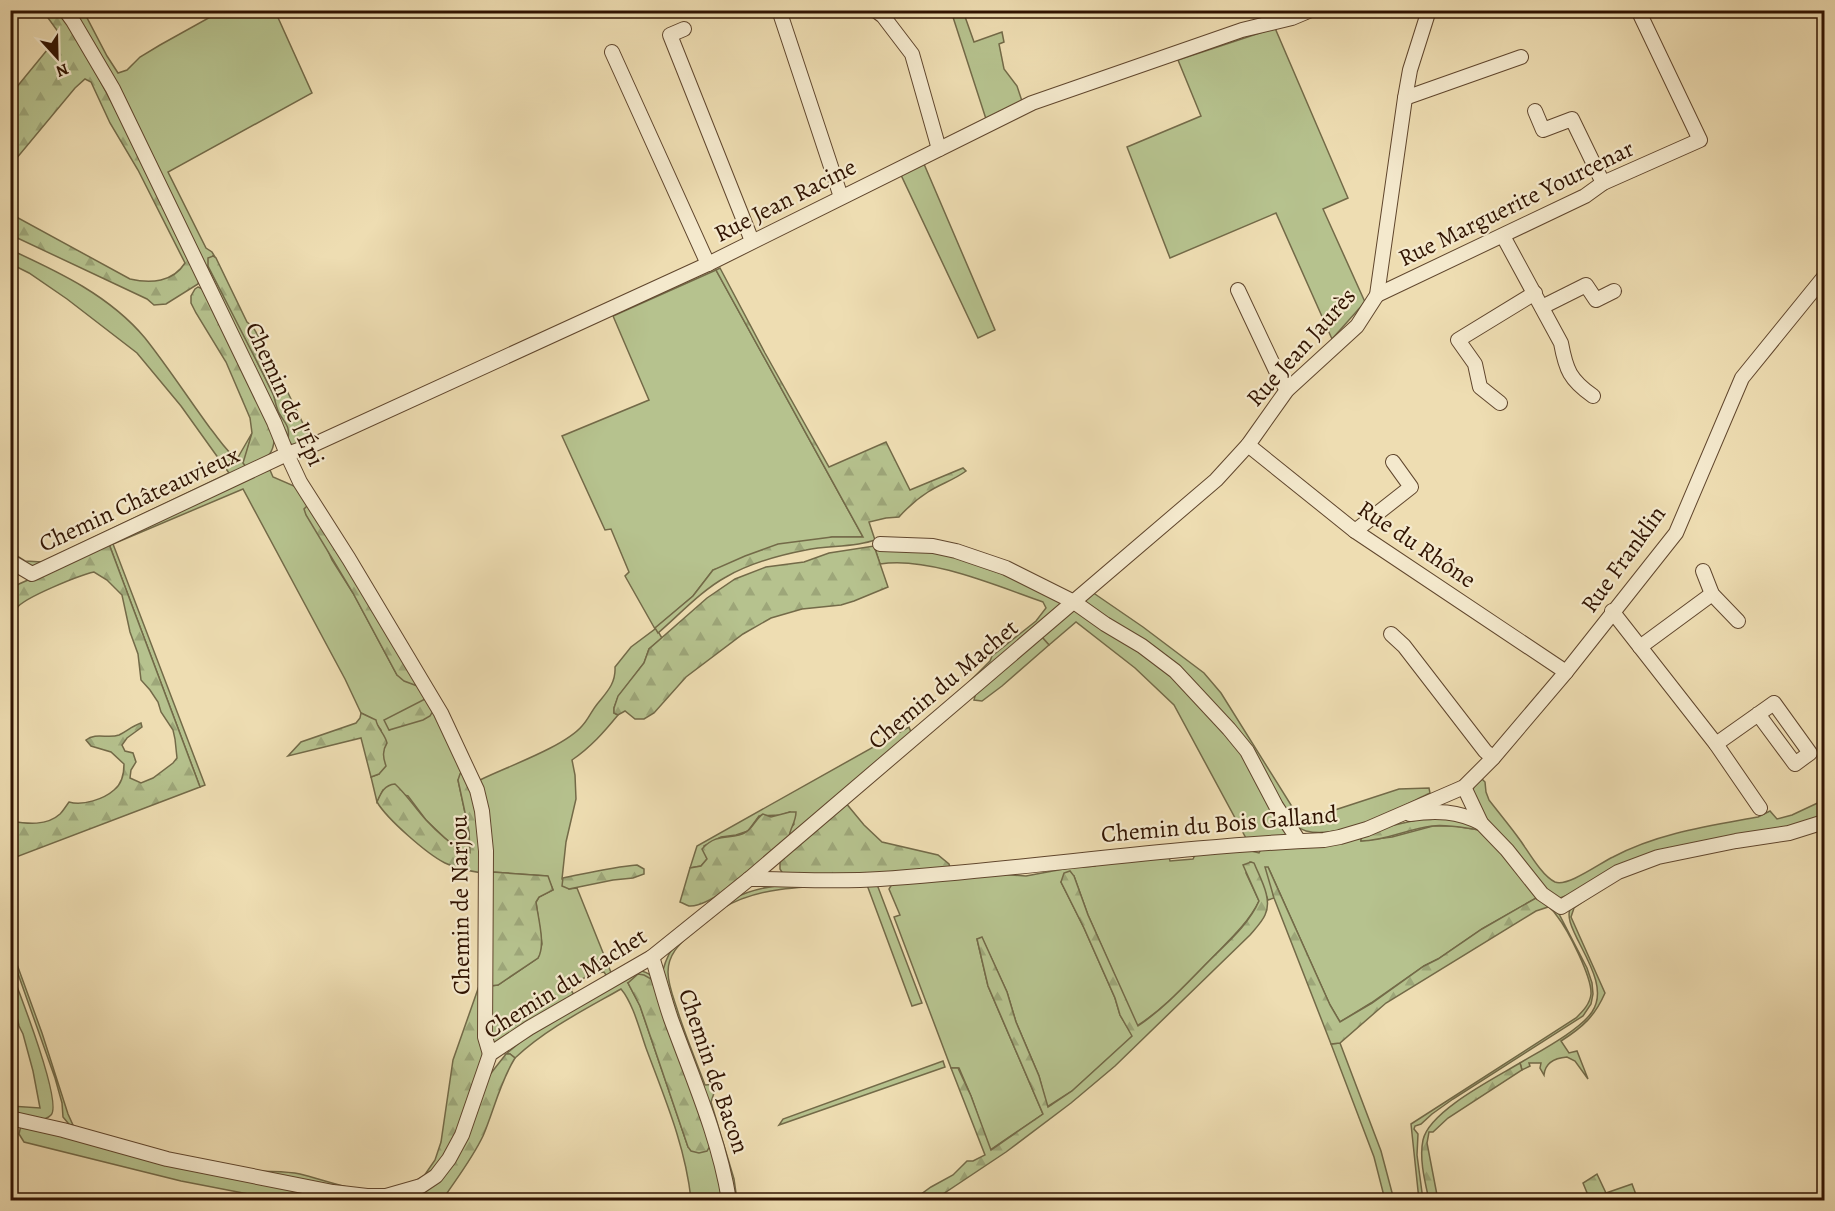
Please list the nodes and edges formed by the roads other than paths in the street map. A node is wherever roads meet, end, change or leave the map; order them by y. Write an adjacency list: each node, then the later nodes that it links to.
1 (65, 10): 28 (street, Chemin de l'Épi)
2 (779, 10): 14 (street)
3 (1311, 10): 12 (street, Rue Jean Racine)
4 (1429, 10): 10 (street, Rue Jean Jaurès)
5 (1638, 10): 13 (street, Rue Marguerite Yourcenar)
6 (884, 13): 12 (street)
7 (684, 29): 16 (street)
8 (612, 52): 17 (street)
9 (1521, 57): 10 (street)
10 (1405, 98): 22 (street, Rue Jean Jaurès)
11 (1535, 111): 13 (street)
12 (939, 149): 14 (street, Rue Jean Racine)
13 (1603, 183): 15 (street, Rue Marguerite Yourcenar)
14 (841, 197): 16 (street, Rue Jean Racine)
15 (1503, 236): 21 (street); 22 (street, Rue Marguerite Yourcenar)
16 (752, 241): 17 (street, Rue Jean Racine)
17 (708, 264): 28 (street, Rue Jean Racine)
18 (1824, 277): 36 (street, Rue Franklin)
19 (1238, 290): 24 (street)
20 (1614, 291): 23 (street)
21 (1534, 293): 23 (street); 26 (street)
22 (1377, 295): 24 (street, Rue Jean Jaurès)
23 (1542, 307): 25 (street)
24 (1287, 390): 27 (street, Rue Jean Jaurès)
25 (1593, 396)
26 (1500, 403)
27 (1248, 445): 30 (street, Rue du Rhône); 35 (street, Rue Jean Jaurès)
28 (287, 454): 32 (street, Chemin Châteauvieux); 45 (street, Chemin de l'Épi)
29 (1394, 462): 30 (street)
30 (1355, 531): 40 (street, Rue du Rhône)
31 (880, 544): 35 (street)
32 (10, 561)
33 (1703, 571): 34 (street)
34 (1712, 594): 37 (street); 39 (street)
35 (1074, 602): 50 (street); 51 (street, Chemin du Machet)
36 (1612, 611): 39 (street); 40 (street, Rue Franklin)
37 (1738, 621)
38 (1391, 634): 43 (street)
39 (1640, 647): 42 (street)
40 (1566, 672): 43 (street, Rue Franklin)
41 (1758, 714): 42 (street)
42 (1716, 744): 46 (street)
43 (1493, 758): 44 (street, Rue Franklin)
44 (1464, 787): 47 (street, Chemin du Bois Galland); 49 (street)
45 (477, 790): 53 (street, Chemin de Narjou)
46 (1760, 808)
47 (1399, 816): 49 (street); 50 (street, Chemin du Bois Galland)
48 (1824, 822): 49 (street)
49 (1481, 823)
50 (1299, 841): 51 (street, Chemin du Bois Galland)
51 (749, 879): 52 (street, Chemin du Machet)
52 (652, 957): 53 (street, Chemin du Machet); 55 (street, Chemin de Bacon)
53 (490, 1054): 54 (street, Chemin du Machet)
54 (10, 1118)
55 (729, 1200)

